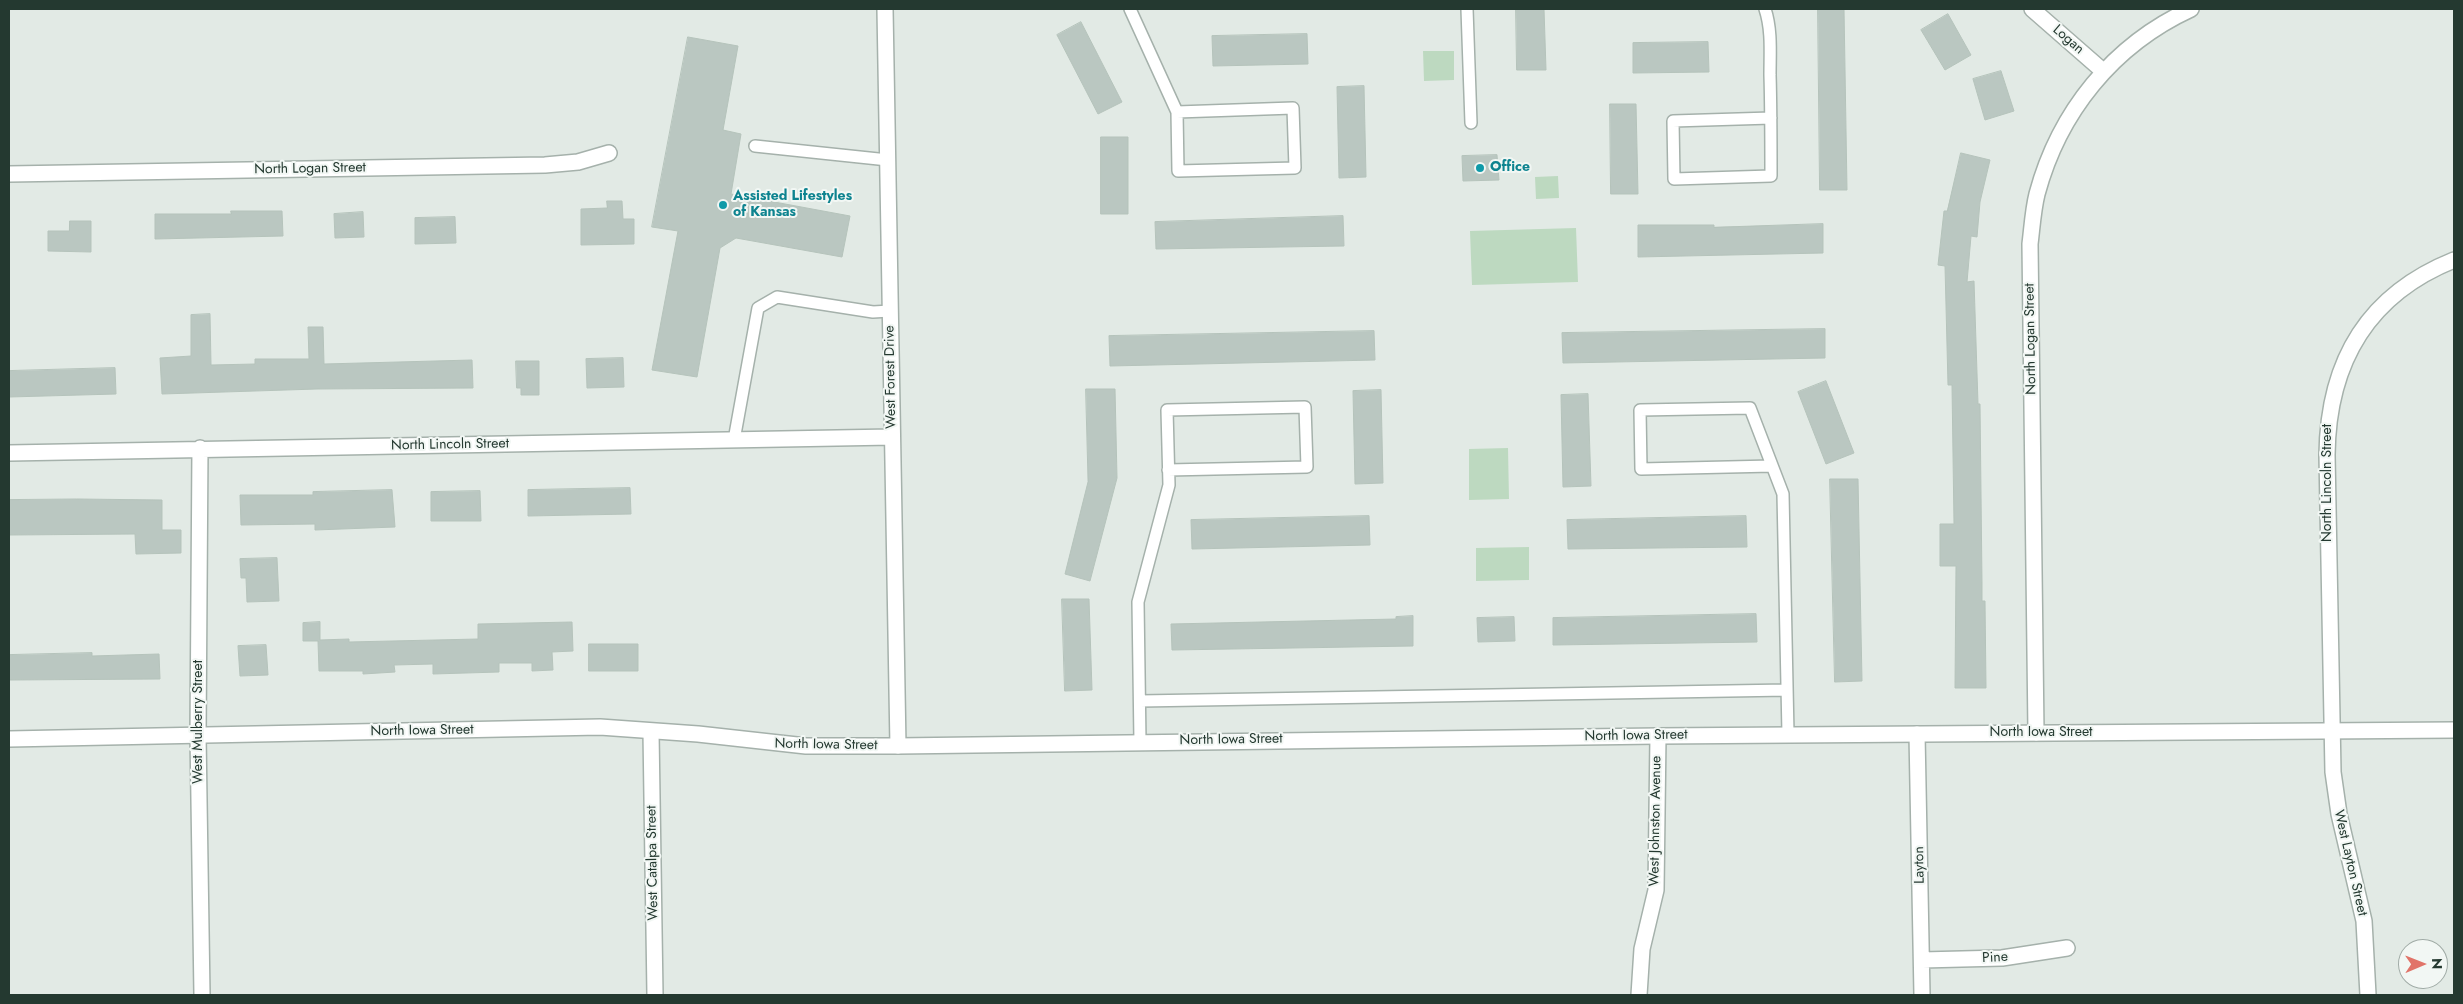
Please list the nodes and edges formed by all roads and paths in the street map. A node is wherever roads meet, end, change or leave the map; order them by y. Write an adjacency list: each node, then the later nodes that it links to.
1 (885, 9): 13 (street, West Forest Drive)
2 (1130, 9): 8 (lane)
3 (1468, 9): 10 (lane)
4 (1765, 9): 9 (lane)
5 (2032, 9): 7 (street, Logan)
6 (2191, 9): 7 (street, North Logan Street)
7 (2103, 72): 28 (street, North Logan Street)
8 (1177, 112): 8 (lane)
9 (1771, 118): 9 (lane)
10 (1471, 123)
11 (754, 146): 13 (lane)
12 (609, 153): 14 (street, North Logan Street)
13 (888, 160): 16 (street, West Forest Drive)
14 (9, 174)
15 (2454, 260): 26 (street, North Lincoln Street)
16 (890, 311): 17 (street, West Forest Drive); 18 (lane)
17 (892, 437): 18 (street, North Lincoln Street); 35 (street, West Forest Drive)
18 (734, 440): 19 (street, North Lincoln Street)
19 (200, 448): 20 (street, North Lincoln Street); 31 (street, West Mulberry Street)
20 (9, 453)
21 (1772, 466): 21 (lane); 23 (lane)
22 (1168, 470): 22 (lane); 24 (lane)
23 (1787, 690): 24 (lane); 29 (lane)
24 (1140, 701): 34 (lane)
25 (2454, 730): 26 (street, North Iowa Street)
26 (2331, 731): 28 (street, North Iowa Street); 42 (street, West Layton Street)
27 (652, 732): 31 (street, North Iowa Street); 35 (street, North Iowa Street); 39 (street, West Catalpa Street)
28 (2036, 733): 30 (street, North Iowa Street)
29 (1788, 734): 30 (street, North Iowa Street); 32 (street, North Iowa Street)
30 (1917, 734): 37 (street, Layton)
31 (198, 735): 33 (street, North Iowa Street); 38 (street, West Mulberry Street)
32 (1658, 736): 34 (street, North Iowa Street); 40 (street, West Johnston Avenue)
33 (9, 739)
34 (1140, 742): 35 (street, North Iowa Street)
35 (898, 746)
36 (2068, 948): 37 (street, Pine)
37 (1922, 960): 41 (street, Layton)
38 (202, 995)
39 (655, 995)
40 (1639, 995)
41 (1922, 995)
42 (2368, 995)

